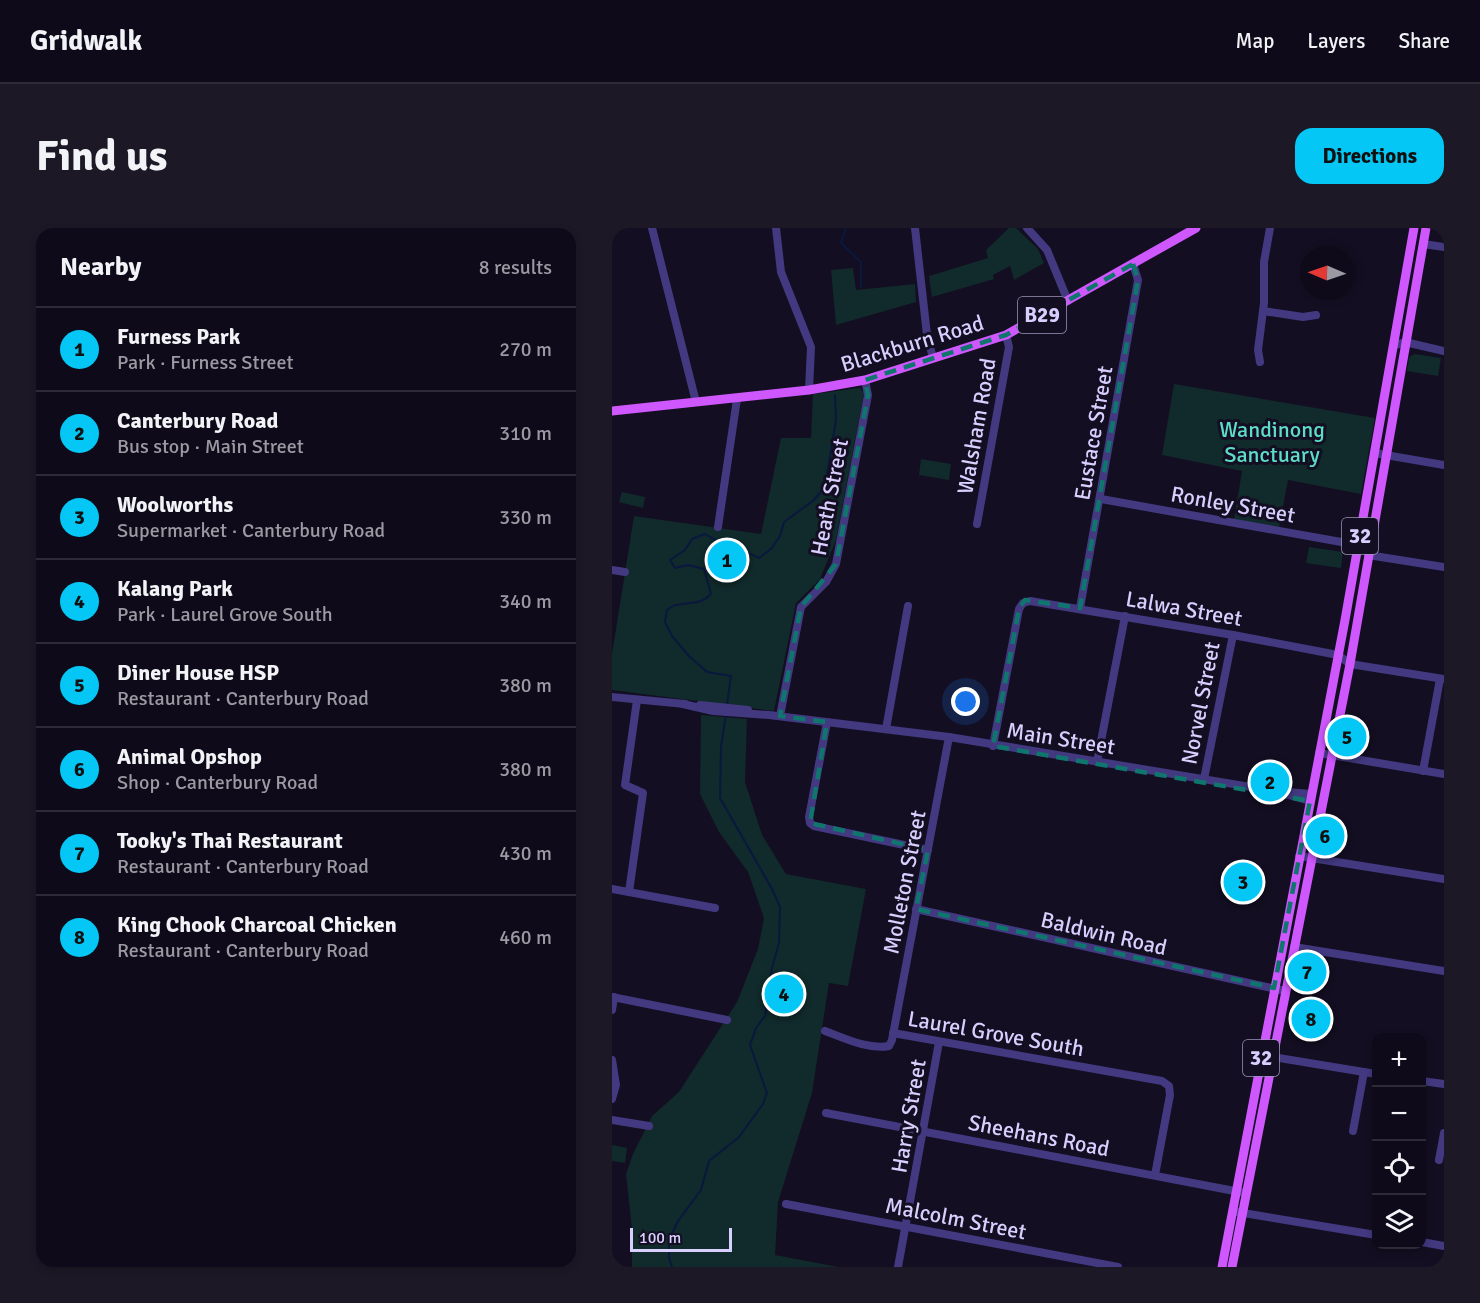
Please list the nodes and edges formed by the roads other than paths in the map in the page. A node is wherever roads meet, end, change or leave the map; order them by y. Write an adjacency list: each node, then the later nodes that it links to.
1 (652, 228): 24 (street)
2 (776, 228): 22 (street)
3 (915, 228): 19 (street)
4 (1196, 228): 11 (main road, Blackburn Road / B29)
5 (1270, 228): 13 (street)
6 (1414, 228): 16 (main road, 32)
7 (1426, 228): 9 (main road, 32)
8 (1033, 230): 12 (street)
9 (1423, 244): 10 (street); 17 (main road, 32)
10 (1444, 248)
11 (1133, 264): 12 (main road, Blackburn Road / B29); 29 (street, Eustace Street)
12 (1068, 301): 15 (main road, Blackburn Road / B29)
13 (1263, 311): 14 (street); 20 (street)
14 (1316, 315)
15 (1006, 335): 19 (main road, Blackburn Road / B29); 30 (street, Walsham Road)
16 (1393, 346): 17 (street); 26 (main road, 32)
17 (1404, 346): 18 (street); 27 (main road, 32)
18 (1444, 351)
19 (933, 358): 21 (main road, Blackburn Road / B29)
20 (1260, 362)
21 (865, 380): 22 (main road, Blackburn Road / B29); 46 (street, Heath Street)
22 (809, 390): 23 (main road, Blackburn Road / B29)
23 (737, 399): 24 (main road, Blackburn Road / B29); 31 (street)
24 (696, 402): 25 (main road, Blackburn Road / B29)
25 (612, 411)
26 (1374, 453): 27 (street); 32 (main road, 32)
27 (1385, 455): 28 (street); 33 (main road, 32)
28 (1444, 465)
29 (1101, 499): 32 (street, Ronley Street); 38 (street, Eustace Street)
30 (977, 524)
31 (718, 527)
32 (1358, 545): 33 (main road); 41 (main road, 32)
33 (1369, 551): 34 (street); 42 (main road, 32)
34 (1444, 567)
35 (612, 570): 36 (street)
36 (625, 572)
37 (909, 606): 48 (street)
38 (1080, 608): 39 (street, Lalwa Street); 50 (street, Lalwa Street)
39 (1125, 616): 40 (street, Lalwa Street); 53 (street)
40 (1233, 634): 41 (street, Lalwa Street); 56 (street, Norvel Street)
41 (1338, 655): 42 (street); 51 (main road, 32)
42 (1350, 664): 43 (street); 52 (main road, 32)
43 (1442, 679): 54 (street)
44 (612, 697): 45 (street, Main Street)
45 (638, 700): 46 (street, Main Street); 64 (street)
46 (780, 716): 47 (street, Main Street)
47 (827, 722): 48 (street, Main Street); 59 (street)
48 (885, 729): 49 (street, Main Street)
49 (949, 738): 50 (street, Main Street); 59 (street, Molleton Street)
50 (993, 746): 53 (street, Main Street)
51 (1319, 753): 52 (street); 57 (main road, 32)
52 (1331, 755): 54 (street); 58 (main road, 32)
53 (1097, 762): 56 (street, Main Street)
54 (1423, 771): 55 (street)
55 (1444, 774)
56 (1204, 779): 57 (street, Main Street)
57 (1311, 797): 58 (main road); 60 (main road, 32)
58 (1323, 799): 61 (main road, 32)
59 (928, 850): 66 (street, Molleton Street)
60 (1299, 856): 61 (street); 69 (main road, 32)
61 (1311, 858): 62 (street); 67 (main road, 32)
62 (1444, 879)
63 (612, 889): 64 (street)
64 (629, 892): 65 (street)
65 (715, 908)
66 (916, 909): 69 (street, Baldwin Road); 75 (street, Molleton Street)
67 (1294, 948): 68 (street); 70 (main road, 32)
68 (1444, 971)
69 (1274, 988): 70 (street, Baldwin Road); 77 (main road, 32)
70 (1285, 991): 78 (main road, 32)
71 (613, 997): 72 (street); 73 (street)
72 (612, 1010)
73 (727, 1020)
74 (825, 1031): 75 (street, Laurel Grove South)
75 (893, 1033): 76 (street, Laurel Grove South)
76 (939, 1042): 88 (street, Harry Street); 92 (street, Laurel Grove South)
77 (1261, 1054): 78 (street); 93 (main road, 32)
78 (1272, 1057): 80 (street); 93 (main road, 32)
79 (612, 1060): 84 (street)
80 (1364, 1072): 81 (street); 89 (street)
81 (1372, 1073)
82 (1426, 1082): 83 (street)
83 (1444, 1084)
84 (612, 1099)
85 (826, 1113): 88 (street, Sheehans Road)
86 (612, 1120): 87 (street)
87 (649, 1126)
88 (923, 1131): 92 (street, Sheehans Road); 96 (street, Harry Street)
89 (1353, 1131)
90 (1444, 1133): 91 (street)
91 (1439, 1160)
92 (1155, 1175): 93 (street, Sheehans Road)
93 (1241, 1192): 95 (main road, 32)
94 (786, 1204): 96 (street, Malcolm Street)
95 (1237, 1212): 97 (street); 102 (main road, 32); 103 (main road, 32)
96 (906, 1227): 100 (street, Harry Street); 101 (street, Malcolm Street)
97 (1372, 1234)
98 (1426, 1243): 99 (street)
99 (1444, 1246)
100 (898, 1267)
101 (1118, 1267)
102 (1222, 1267)
103 (1232, 1267)

